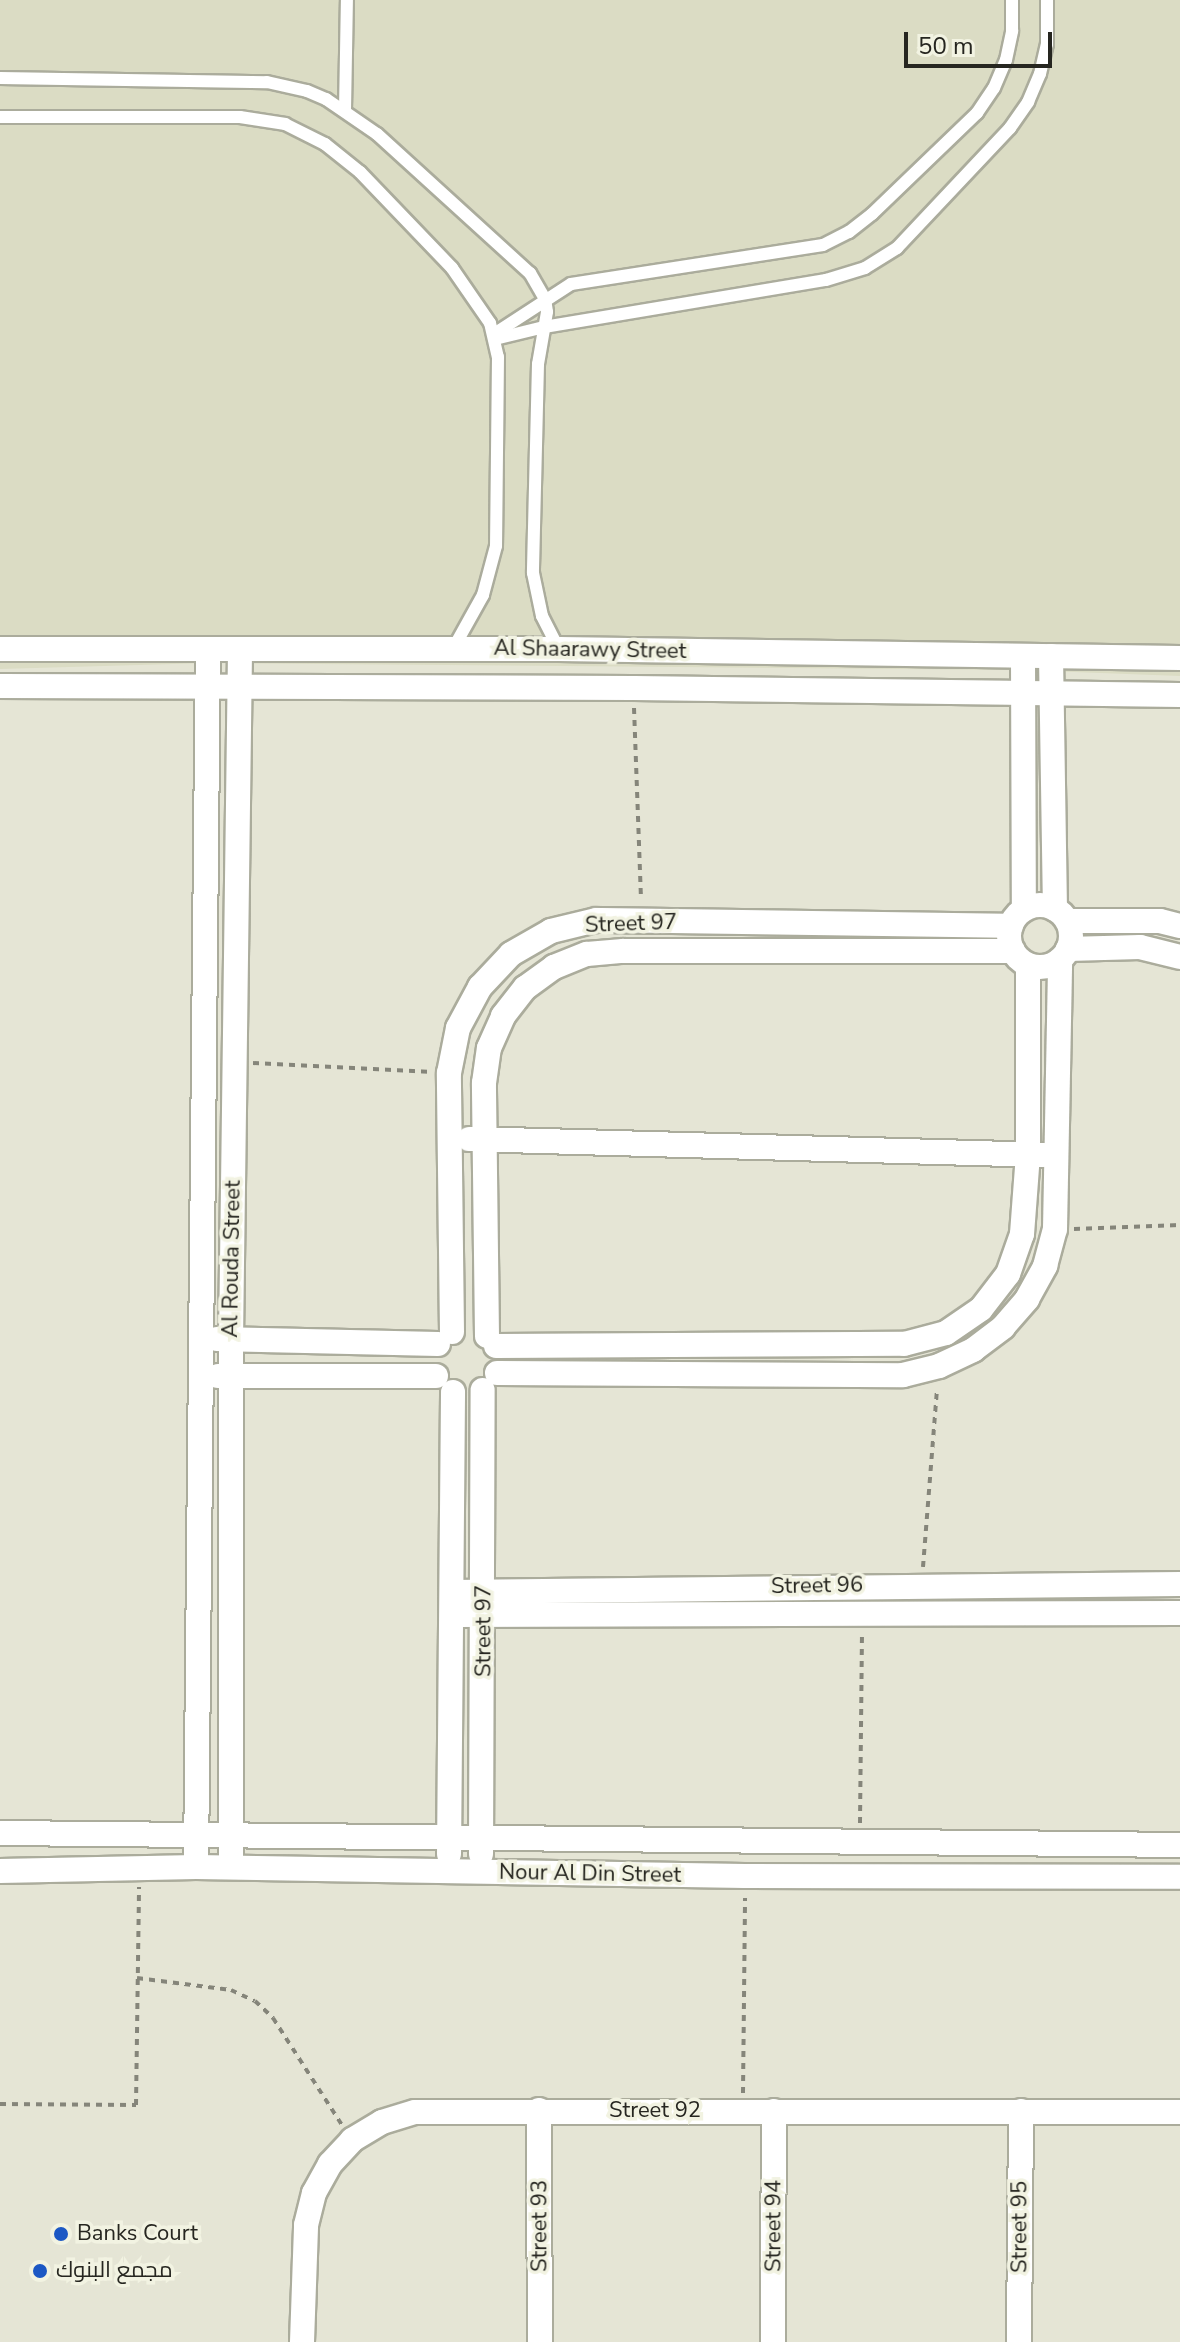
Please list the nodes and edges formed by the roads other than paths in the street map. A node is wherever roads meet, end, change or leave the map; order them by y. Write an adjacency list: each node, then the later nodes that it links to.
1 (347, 0): 5 (lane)
2 (1012, 0): 7 (lane)
3 (1047, 0): 8 (lane)
4 (0, 78): 5 (lane)
5 (345, 110): 7 (lane)
6 (0, 117): 9 (lane)
7 (545, 299): 8 (lane); 9 (lane)
8 (544, 327): 9 (lane); 12 (lane)
9 (494, 336): 11 (lane)
10 (0, 649): 13 (street, Al Shaarawy Street)
11 (453, 649): 12 (street, Al Shaarawy Street); 14 (street, Al Shaarawy Street)
12 (559, 649): 16 (street, Al Shaarawy Street)
13 (208, 650): 14 (street, Al Shaarawy Street); 19 (street, Al Rouda Street)
14 (240, 650): 20 (street, Al Rouda Street)
15 (1051, 656): 16 (street, Al Shaarawy Street); 17 (street, Al Shaarawy Street); 22 (street)
16 (1023, 657): 21 (street)
17 (1180, 658)
18 (0, 686): 19 (street, Al Shaarawy Street)
19 (208, 688): 20 (street, Al Shaarawy Street); 35 (street, Al Rouda Street)
20 (240, 688): 21 (street, Al Shaarawy Street); 36 (street, Al Rouda Street)
21 (1023, 694): 22 (street, Al Shaarawy Street); 25 (street)
22 (1052, 694): 23 (street, Al Shaarawy Street); 24 (street)
23 (1180, 695)
24 (1062, 915): 25 (street); 26 (street); 27 (street)
25 (1018, 918): 29 (street); 30 (street, Street 97)
26 (1180, 926)
27 (1064, 954): 28 (street); 29 (street); 33 (street)
28 (1180, 957)
29 (1020, 958): 31 (street, Street 97); 32 (street)
30 (449, 1139): 31 (street); 34 (street, Street 97)
31 (483, 1139): 32 (street); 37 (street, Street 97)
32 (1028, 1155): 33 (street); 37 (street)
33 (1059, 1155): 40 (street)
34 (445, 1338): 36 (street); 37 (street); 41 (street)
35 (200, 1339): 36 (street); 38 (street, Al Rouda Street)
36 (231, 1339): 39 (street, Al Rouda Street)
37 (491, 1341): 40 (street)
38 (200, 1376): 39 (street); 47 (street, Al Rouda Street)
39 (231, 1376): 41 (street); 48 (street, Al Rouda Street)
40 (490, 1381): 41 (street); 44 (street, Street 97)
41 (445, 1384): 43 (street, Street 97)
42 (1180, 1584): 44 (street, Street 96)
43 (453, 1603): 44 (street, Street 96); 49 (street, Street 97)
44 (485, 1603): 45 (street, Street 96); 50 (street, Street 97)
45 (1180, 1613)
46 (0, 1833): 47 (street, Nour Al Din Street)
47 (197, 1836): 48 (street, Nour Al Din Street); 52 (street, Al Rouda Street)
48 (230, 1836): 49 (street, Nour Al Din Street); 53 (street, Al Rouda Street)
49 (450, 1838): 50 (street, Nour Al Din Street); 55 (street, Street 97)
50 (481, 1838): 51 (street, Nour Al Din Street); 56 (street, Street 97)
51 (1180, 1845)
52 (196, 1867): 53 (street, Nour Al Din Street); 54 (street, Nour Al Din Street)
53 (231, 1867): 55 (street, Nour Al Din Street)
54 (0, 1871)
55 (449, 1872): 56 (street, Nour Al Din Street)
56 (481, 1872): 57 (street, Nour Al Din Street)
57 (1180, 1877)
58 (539, 2110): 59 (street, Street 92); 62 (street, Street 92); 63 (street, Street 93)
59 (774, 2111): 60 (street, Street 92); 64 (street, Street 94)
60 (1021, 2111): 61 (street, Street 92); 65 (street, Street 95)
61 (1180, 2112)
62 (302, 2342)
63 (540, 2342)
64 (773, 2342)
65 (1019, 2342)

